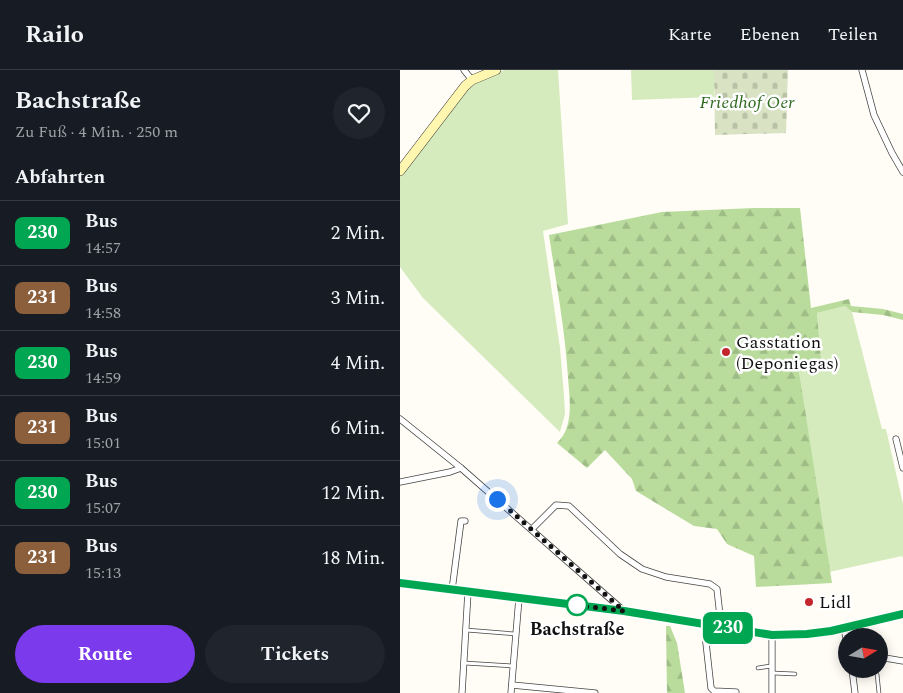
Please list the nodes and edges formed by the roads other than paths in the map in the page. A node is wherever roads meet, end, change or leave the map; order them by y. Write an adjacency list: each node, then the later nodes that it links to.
1 (464, 70): 4 (street)
2 (496, 70): 4 (main road)
3 (862, 70): 6 (street)
4 (472, 80): 5 (main road)
5 (400, 171)
6 (903, 172)
7 (400, 419): 9 (street)
8 (896, 439): 10 (street)
9 (461, 468): 11 (street); 13 (street)
10 (903, 468)
11 (400, 482)
12 (465, 521): 15 (street)
13 (532, 529): 18 (street); 21 (street)
14 (400, 583): 15 (street)
15 (452, 590): 16 (street)
16 (468, 592): 17 (street); 24 (street)
17 (519, 598): 18 (street); 25 (street)
18 (624, 611): 20 (street)
19 (903, 614): 22 (street)
20 (704, 625): 21 (street); 39 (street)
21 (719, 627): 26 (street)
22 (844, 628)
23 (838, 629): 26 (street)
24 (466, 630): 25 (lane); 29 (street)
25 (516, 634): 30 (street)
26 (772, 635): 31 (street)
27 (888, 658): 28 (street)
28 (903, 661)
29 (464, 664): 30 (lane); 40 (street)
30 (513, 666): 37 (street)
31 (772, 666): 32 (lane); 33 (street)
32 (758, 668)
33 (772, 673): 34 (lane); 43 (street)
34 (795, 674)
35 (853, 678): 44 (street)
36 (877, 678): 45 (lane)
37 (512, 685): 38 (street); 41 (street)
38 (542, 690): 42 (street)
39 (736, 692)
40 (462, 693)
41 (511, 693)
42 (595, 693)
43 (772, 693)
44 (855, 693)
45 (879, 693)

